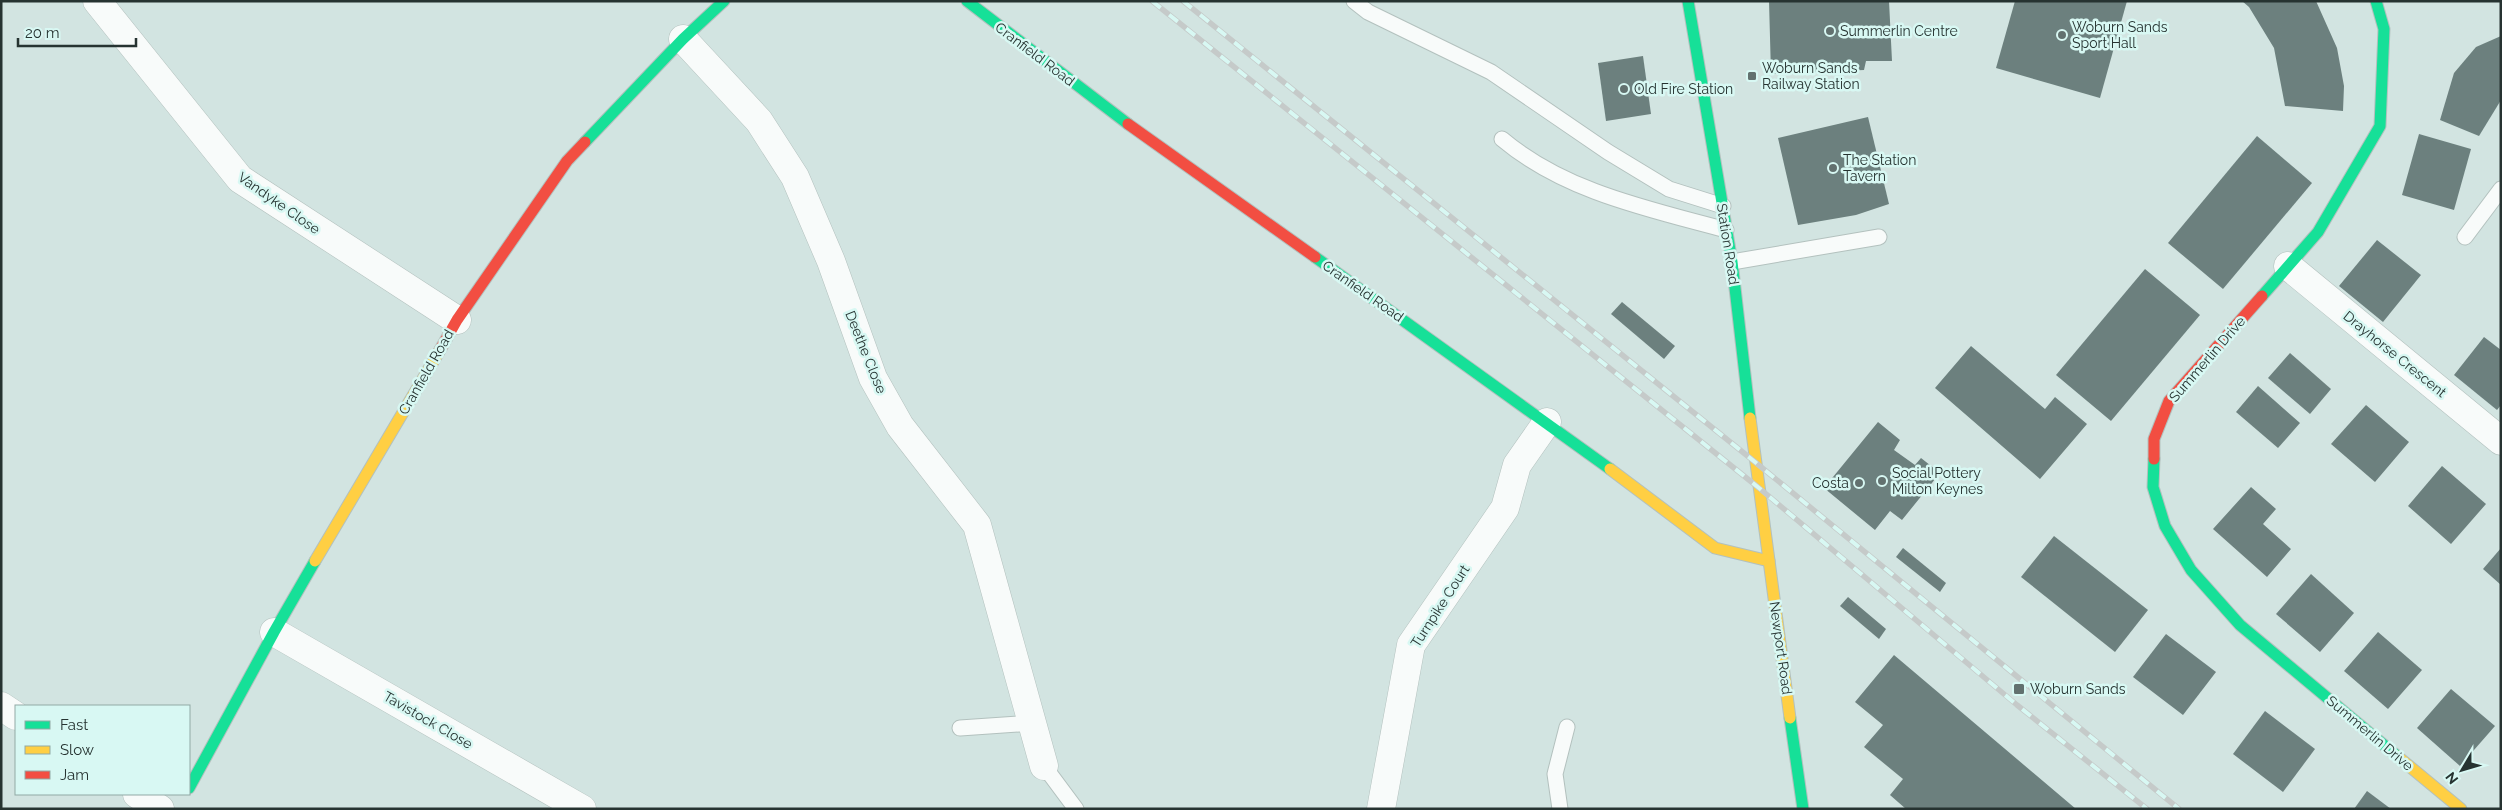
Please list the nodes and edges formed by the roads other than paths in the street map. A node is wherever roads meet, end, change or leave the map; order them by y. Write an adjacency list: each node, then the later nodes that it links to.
1 (96, 1): 16 (street, Vandyke Close)
2 (724, 1): 7 (street, Cranfield Road)
3 (967, 1): 17 (street, Cranfield Road)
4 (1354, 1): 10 (lane)
5 (1688, 1): 10 (street, Station Road)
6 (2376, 1): 15 (street, Summerlin Drive)
7 (683, 39): 16 (street, Cranfield Road); 24 (street, Deethe Close)
8 (1502, 139): 11 (lane)
9 (2501, 188): 13 (lane)
10 (1723, 206): 11 (street, Station Road)
11 (1726, 230): 14 (street, Station Road)
12 (1878, 237): 14 (lane)
13 (2465, 237)
14 (1732, 262): 19 (street, Station Road)
15 (2288, 266): 18 (street, Drayhorse Crescent); 36 (street, Summerlin Drive)
16 (457, 320): 21 (street, Cranfield Road)
17 (1547, 422): 20 (street, Cranfield Road); 33 (street, Turnpike Court)
18 (2501, 441)
19 (1759, 488): 20 (street, Newport Road)
20 (1769, 561): 35 (street, Newport Road)
21 (274, 632): 28 (street, Cranfield Road); 31 (street, Tavistock Close)
22 (1, 706): 23 (street)
23 (15, 715)
24 (1033, 723): 26 (lane); 27 (street, Deethe Close)
25 (1567, 727): 34 (lane)
26 (960, 728)
27 (1044, 766): 32 (lane)
28 (190, 786)
29 (143, 795): 30 (street)
30 (176, 801)
31 (582, 809)
32 (1076, 809)
33 (1381, 809)
34 (1560, 809)
35 (1803, 809)
36 (2461, 809)

